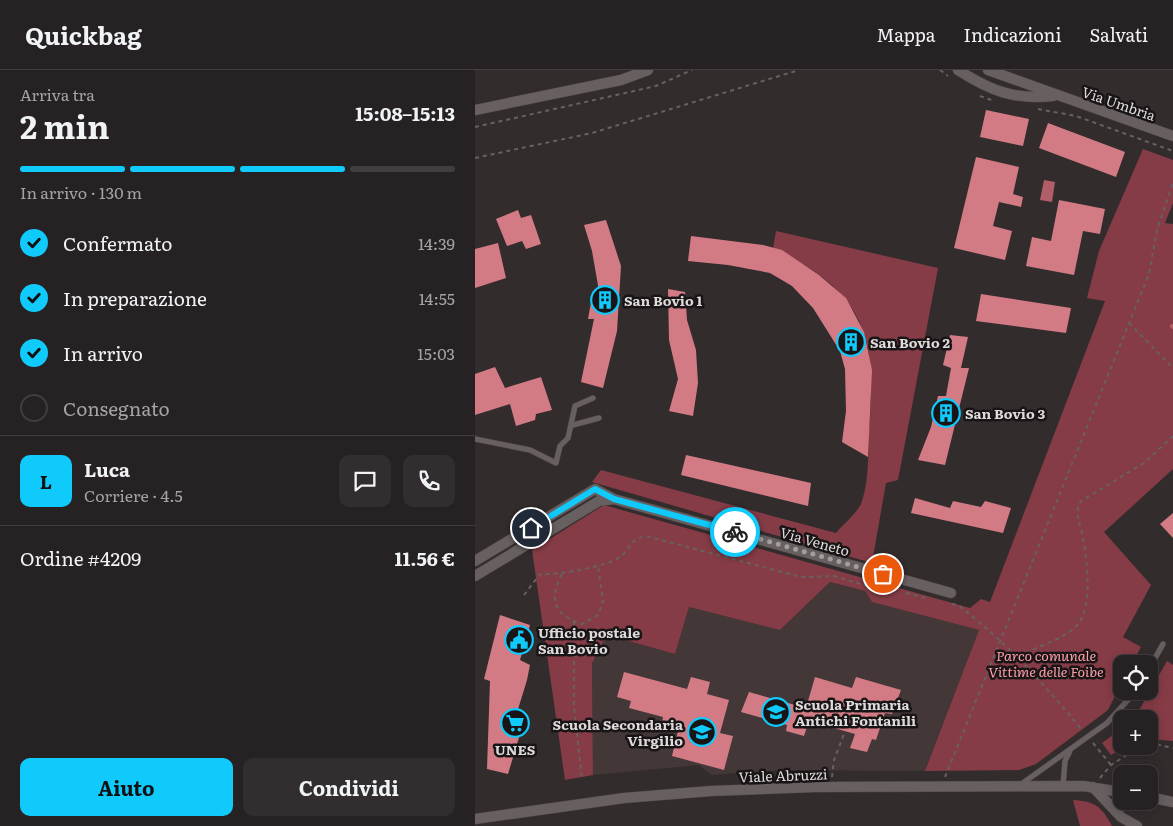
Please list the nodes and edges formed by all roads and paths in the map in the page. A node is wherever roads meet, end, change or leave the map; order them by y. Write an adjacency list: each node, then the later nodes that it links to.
1 (648, 70): 11 (street)
2 (693, 70): 12 (path)
3 (799, 70): 15 (path)
4 (940, 70): 6 (path)
5 (988, 70): 8 (street, Via Umbria)
6 (957, 75): 8 (street, Via Umbria)
7 (979, 95): 9 (path)
8 (1056, 95): 13 (street, Via Umbria)
9 (999, 102)
10 (1035, 108): 14 (path)
11 (475, 110)
12 (475, 127)
13 (1173, 136)
14 (1173, 150)
15 (475, 158)
16 (1173, 183): 17 (path)
17 (1129, 322): 18 (path); 36 (path)
18 (1173, 368)
19 (593, 398): 21 (lane)
20 (599, 418): 21 (lane)
21 (573, 425): 23 (lane)
22 (1173, 436): 39 (path)
23 (475, 439)
24 (614, 499): 25 (street, Via Veneto); 28 (street); 31 (street, Via Veneto)
25 (475, 560)
26 (598, 566): 27 (path); 29 (path); 35 (path)
27 (562, 574): 32 (path); 35 (path)
28 (475, 576)
29 (890, 588)
30 (898, 590): 33 (path)
31 (951, 592)
32 (524, 595)
33 (929, 599)
34 (950, 603): 36 (path)
35 (574, 621): 48 (path)
36 (999, 639): 39 (path); 49 (path)
37 (1163, 644): 38 (lane)
38 (1157, 655)
39 (1019, 658): 42 (path)
40 (1128, 700): 42 (lane)
41 (845, 734): 50 (path)
42 (1087, 737): 44 (lane); 47 (path)
43 (1158, 745): 45 (path)
44 (1071, 748): 51 (lane); 52 (lane)
45 (1173, 748)
46 (1127, 755): 47 (path)
47 (1111, 765): 53 (path)
48 (582, 780)
49 (943, 785): 50 (street, Viale Abruzzi); 51 (street, Viale Abruzzi)
50 (833, 786): 57 (street, Viale Abruzzi)
51 (1019, 786): 52 (street, Viale Abruzzi)
52 (1063, 786): 53 (street, Viale Abruzzi)
53 (1093, 787): 54 (street, Viale Abruzzi); 58 (street)
54 (1113, 791)
55 (1158, 799): 56 (street)
56 (1173, 802)
57 (475, 819)
58 (1137, 826)

